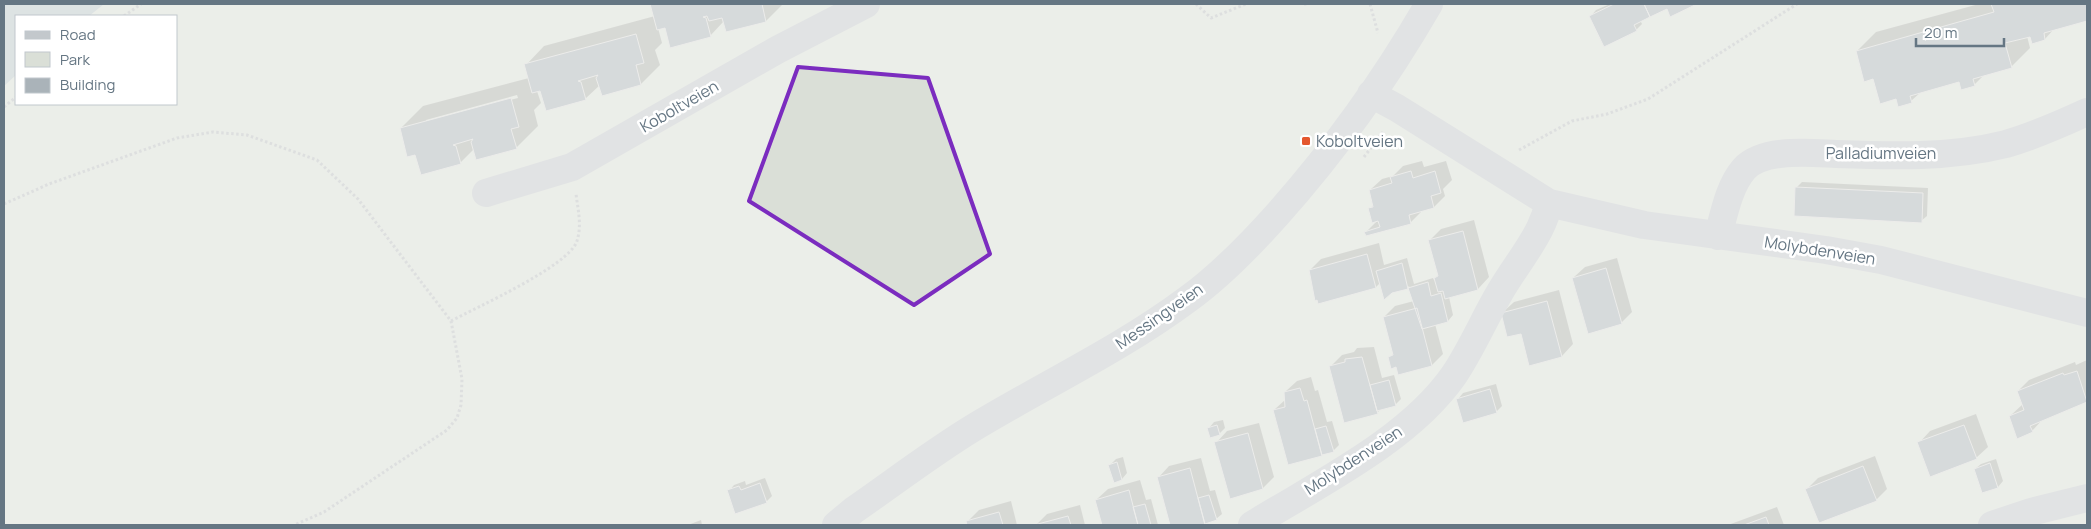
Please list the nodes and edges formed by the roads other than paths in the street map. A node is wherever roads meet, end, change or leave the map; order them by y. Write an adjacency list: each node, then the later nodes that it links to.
1 (866, 4): 5 (street, Koboltveien)
2 (1428, 4): 3 (street, Messingveien)
3 (1371, 94): 6 (street, Molybdenveien); 10 (street, Messingveien)
4 (2087, 112): 7 (street, Palladiumveien)
5 (486, 193)
6 (1550, 203): 7 (street, Molybdenveien); 11 (street, Molybdenveien)
7 (1718, 236): 8 (street, Molybdenveien)
8 (2087, 314)
9 (2087, 498): 12 (street)
10 (836, 525)
11 (1252, 525)
12 (1992, 525)

